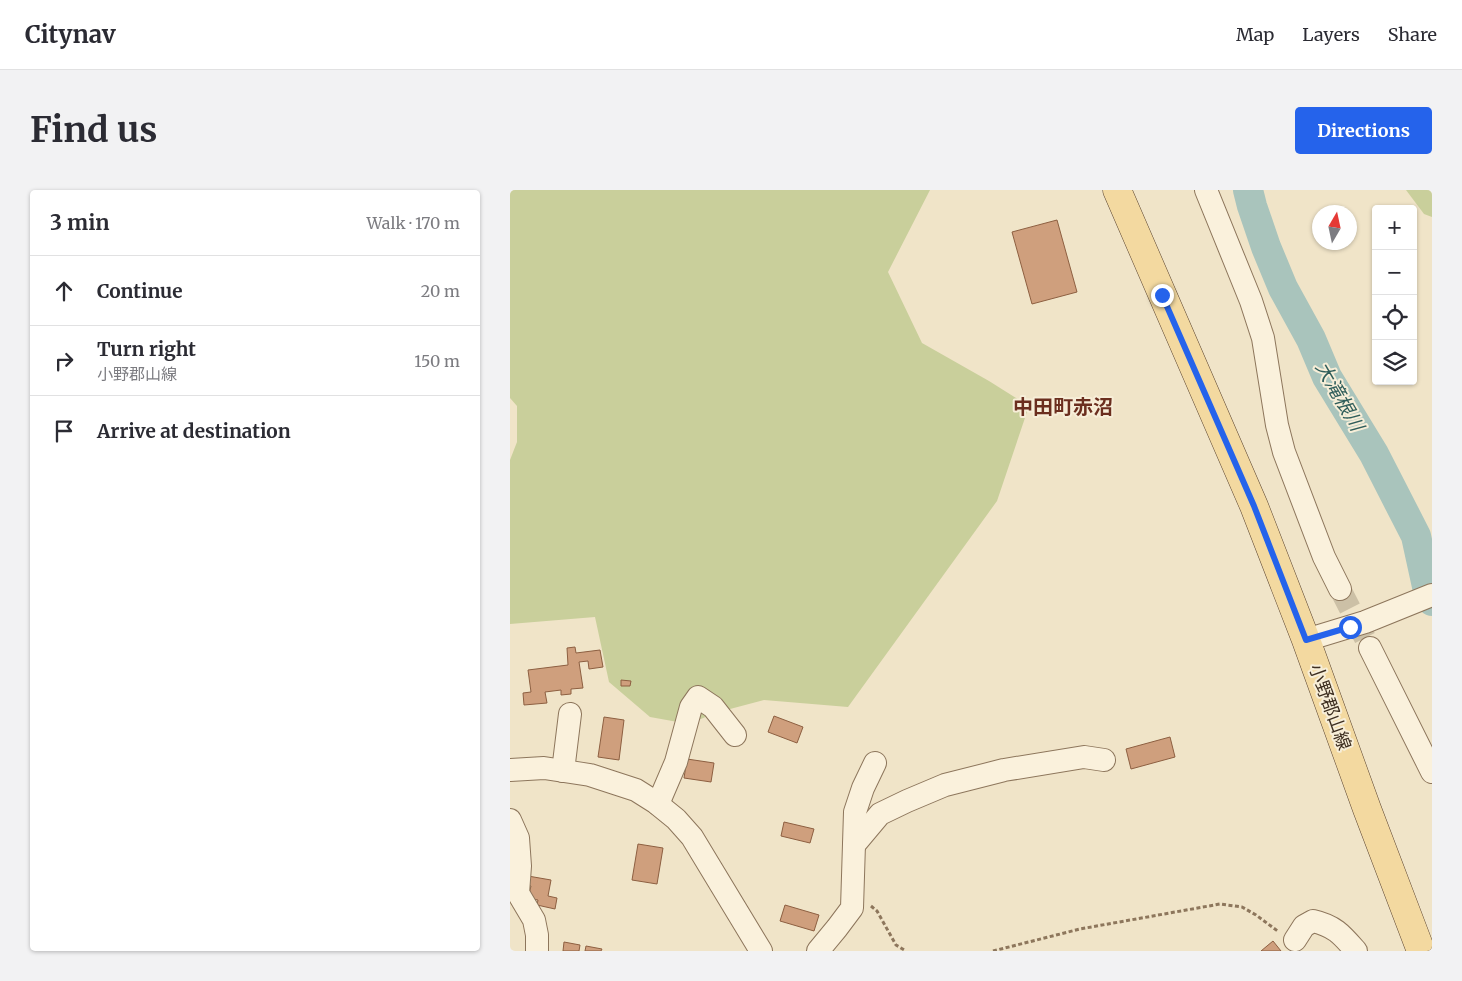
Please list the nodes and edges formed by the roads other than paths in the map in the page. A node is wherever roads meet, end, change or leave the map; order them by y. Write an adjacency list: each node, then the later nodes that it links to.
1 (1117, 190): 5 (main road, 小野郡山線)
2 (1206, 190): 3 (street)
3 (1340, 589)
4 (1432, 595): 5 (street)
5 (1306, 640): 23 (main road, 小野郡山線)
6 (1370, 648): 13 (street)
7 (570, 714): 12 (street)
8 (735, 735): 14 (street)
9 (1104, 760): 16 (street)
10 (875, 763): 16 (street)
11 (510, 770): 12 (street)
12 (563, 771): 14 (street)
13 (1432, 772)
14 (658, 804): 20 (street)
15 (510, 820): 17 (street)
16 (854, 845): 21 (street)
17 (514, 899): 19 (street)
18 (1295, 940): 22 (street)
19 (537, 951)
20 (761, 951)
21 (818, 951)
22 (1356, 951)
23 (1421, 951)

